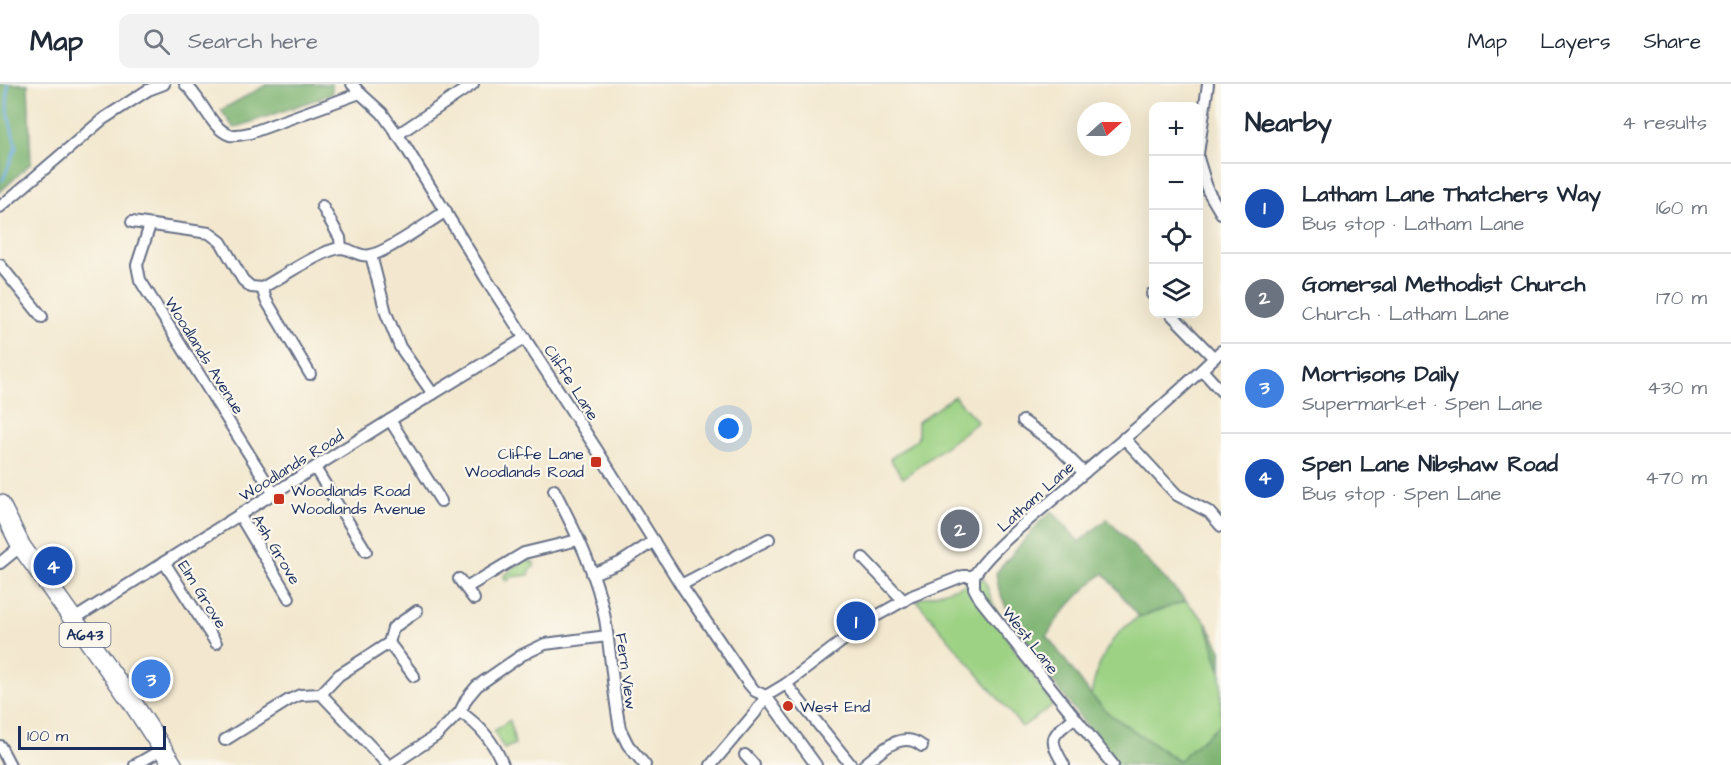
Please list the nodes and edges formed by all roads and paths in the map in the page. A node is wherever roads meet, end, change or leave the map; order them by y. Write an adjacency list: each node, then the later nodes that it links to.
1 (164, 84): 11 (street)
2 (185, 84): 6 (street)
3 (352, 84): 6 (street, Cliffe Lane)
4 (473, 84): 8 (street)
5 (1208, 84): 7 (street)
6 (360, 93): 8 (street, Cliffe Lane)
7 (1203, 118)
8 (397, 135): 12 (street, Cliffe Lane)
9 (1203, 174): 13 (street)
10 (322, 206): 16 (street)
11 (0, 207)
12 (446, 211): 17 (street); 22 (street, Cliffe Lane)
13 (1221, 213)
14 (132, 222): 15 (street)
15 (150, 225): 19 (street); 34 (street, Woodlands Avenue)
16 (341, 248): 17 (street); 19 (street)
17 (371, 255): 27 (street)
18 (0, 265): 20 (street)
19 (262, 288): 25 (street)
20 (42, 316)
21 (1175, 318): 23 (street)
22 (525, 338): 27 (street, Woodlands Road); 41 (street, Cliffe Lane)
23 (1217, 355): 24 (street, Latham Lane)
24 (1202, 370): 26 (street); 30 (street, Latham Lane)
25 (310, 374)
26 (1221, 391)
27 (433, 394): 28 (street, Woodlands Road)
28 (390, 420): 31 (street, Woodlands Road); 35 (street)
29 (1023, 421): 32 (street)
30 (1124, 438): 32 (street, Latham Lane); 38 (street)
31 (315, 468): 34 (street, Woodlands Road); 43 (street)
32 (1084, 473): 48 (street, Latham Lane)
33 (554, 490): 40 (street, Fern View)
34 (274, 494): 37 (street, Woodlands Road)
35 (441, 501)
36 (1, 508): 42 (main road, A643)
37 (240, 516): 46 (street, Woodlands Road); 52 (street, Ash Grove)
38 (1221, 526)
39 (769, 539): 50 (street)
40 (578, 540): 47 (street, Fern View); 51 (street)
41 (654, 541): 47 (street); 50 (street, Cliffe Lane)
42 (21, 546): 45 (street); 56 (main road, A643)
43 (366, 551)
44 (863, 558): 54 (street)
45 (0, 562)
46 (164, 562): 56 (street, Woodlands Road); 58 (street, Elm Grove)
47 (592, 574): 57 (street, Fern View)
48 (974, 576): 54 (street); 65 (street, West Lane)
49 (459, 579): 51 (street)
50 (681, 585): 63 (street, Cliffe Lane)
51 (466, 588): 53 (street)
52 (289, 598)
53 (474, 599)
54 (904, 601): 61 (street)
55 (417, 611): 59 (street)
56 (74, 619): 69 (main road, A643)
57 (607, 636): 64 (street); 76 (street, Fern View)
58 (216, 643)
59 (389, 643): 60 (street); 62 (street)
60 (414, 676)
61 (786, 684): 63 (street); 80 (street)
62 (321, 694): 66 (street); 74 (street)
63 (766, 696): 77 (street); 79 (street, Cliffe Lane)
64 (460, 712): 74 (street); 75 (street)
65 (1074, 718): 82 (street); 83 (street, West Lane)
66 (225, 740)
67 (0, 746): 71 (street)
68 (922, 746): 81 (street)
69 (163, 749): 72 (street); 73 (main road, A643)
70 (745, 755): 78 (street)
71 (10, 765)
72 (135, 765)
73 (173, 765)
74 (390, 765)
75 (503, 765)
76 (645, 765)
77 (711, 765)
78 (754, 765)
79 (816, 765)
80 (851, 765)
81 (864, 765)
82 (1064, 765)
83 (1113, 765)

